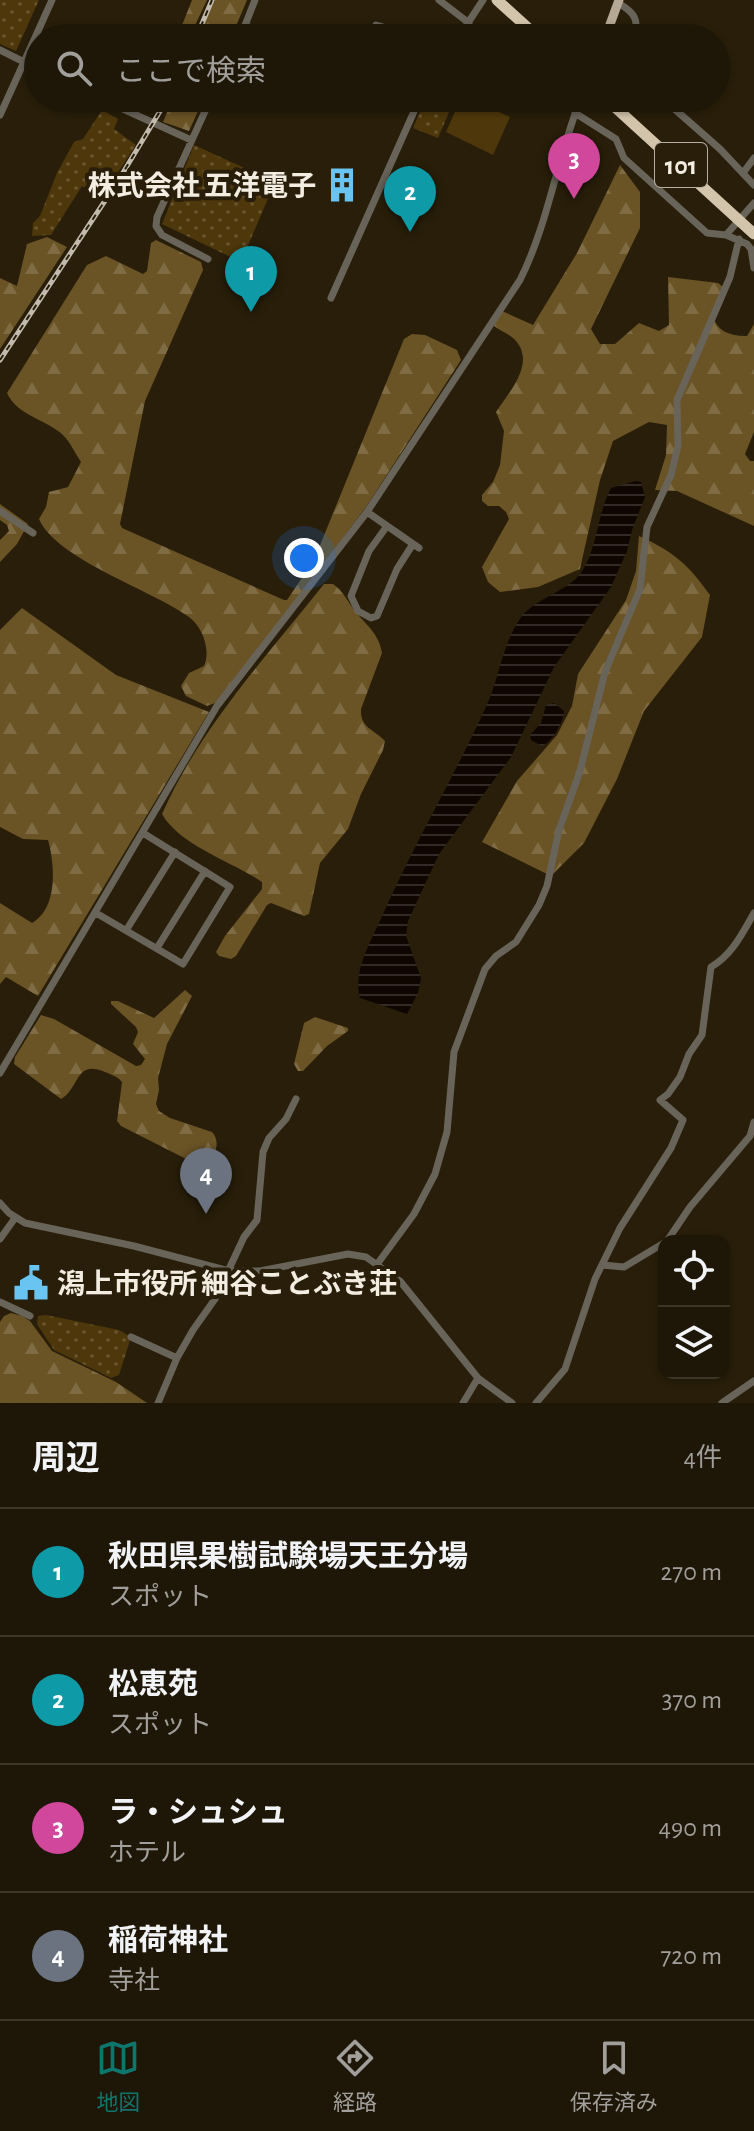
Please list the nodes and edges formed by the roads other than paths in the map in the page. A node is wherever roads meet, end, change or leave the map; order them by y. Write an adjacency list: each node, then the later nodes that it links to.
1 (52, 0): 8 (street)
2 (255, 0): 9 (street)
3 (439, 0): 7 (street)
4 (483, 0): 7 (street)
5 (497, 0): 10 (highway)
6 (619, 1): 11 (main road); 12 (street)
7 (469, 23)
8 (41, 24)
9 (247, 24)
10 (524, 24)
11 (610, 24)
12 (638, 24)
13 (0, 50): 14 (street)
14 (24, 62): 21 (street)
15 (130, 112): 22 (street)
16 (204, 112): 22 (street)
17 (414, 112): 33 (street)
18 (621, 112): 27 (highway, 101)
19 (677, 112): 24 (street)
20 (575, 113): 29 (street); 35 (street)
21 (0, 115)
22 (191, 140): 31 (street)
23 (754, 158): 24 (street)
24 (743, 173): 25 (street)
25 (754, 185)
26 (754, 203): 27 (street)
27 (740, 219): 28 (highway, 101); 29 (street)
28 (754, 234)
29 (726, 235): 30 (street)
30 (739, 239): 32 (street); 53 (street)
31 (208, 259)
32 (754, 268)
33 (331, 298)
34 (0, 511): 37 (street)
35 (367, 512): 36 (street); 38 (street)
36 (387, 526): 36 (street)
37 (33, 533)
38 (143, 833): 39 (street); 41 (street)
39 (175, 852): 40 (street); 43 (street)
40 (205, 871): 44 (street); 44 (street)
41 (96, 913): 43 (street); 45 (street)
42 (754, 913): 54 (street)
43 (127, 929): 44 (street)
44 (157, 948)
45 (0, 1073)
46 (296, 1099): 55 (street)
47 (754, 1122): 50 (street)
48 (0, 1203): 49 (street)
49 (15, 1218): 51 (street); 55 (street)
50 (671, 1235)
51 (0, 1239)
52 (658, 1247): 54 (street)
53 (378, 1263): 55 (street); 60 (street)
54 (602, 1265): 65 (street)
55 (229, 1271): 59 (street)
56 (0, 1302): 57 (street)
57 (30, 1316)
58 (131, 1337): 59 (street)
59 (177, 1358): 62 (street)
60 (478, 1378): 63 (street); 64 (street)
61 (754, 1381): 66 (street)
62 (158, 1403)
63 (463, 1403)
64 (512, 1403)
65 (536, 1403)
66 (722, 1403)

